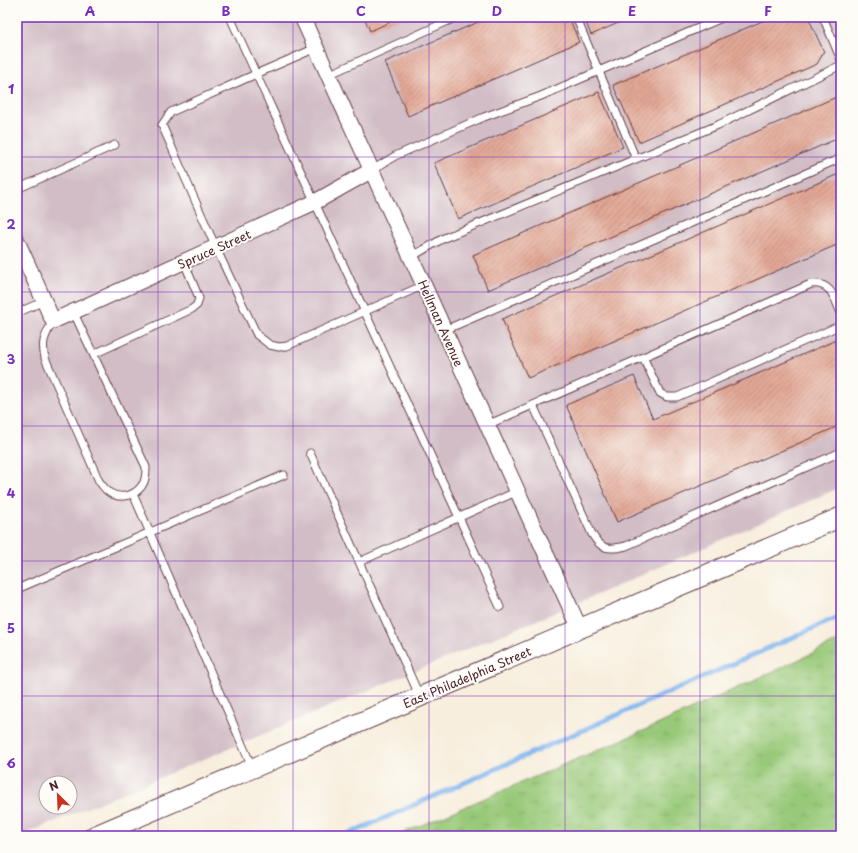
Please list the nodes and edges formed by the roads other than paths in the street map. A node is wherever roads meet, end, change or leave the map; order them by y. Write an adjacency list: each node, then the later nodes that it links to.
1 (230, 17): 11 (lane)
2 (302, 17): 7 (street, Hellman Avenue)
3 (457, 17): 12 (lane)
4 (576, 17): 10 (lane)
5 (724, 17): 10 (lane)
6 (823, 17): 8 (lane)
7 (316, 48): 11 (lane); 12 (street, Hellman Avenue)
8 (841, 60)
9 (841, 65): 15 (lane)
10 (599, 71): 15 (lane); 16 (lane)
11 (256, 74): 18 (lane); 20 (lane)
12 (328, 74): 16 (street, Hellman Avenue)
13 (115, 145): 17 (lane)
14 (841, 158): 31 (lane)
15 (636, 159): 21 (lane)
16 (372, 170): 18 (street, Spruce Street); 21 (street, Hellman Avenue)
17 (17, 189)
18 (315, 202): 20 (street, Spruce Street); 26 (lane)
19 (17, 241): 24 (street)
20 (216, 248): 22 (street, Spruce Street); 26 (lane)
21 (411, 257): 23 (street, Hellman Avenue)
22 (184, 262): 25 (street, Spruce Street); 32 (lane)
23 (424, 285): 26 (lane); 31 (street, Hellman Avenue)
24 (44, 301): 27 (lane); 29 (street)
25 (73, 311): 29 (street, Spruce Street); 32 (lane)
26 (364, 312): 42 (lane)
27 (17, 313)
28 (841, 313): 33 (lane)
29 (53, 321): 40 (lane)
30 (841, 325): 33 (lane)
31 (445, 330): 35 (street, Hellman Avenue)
32 (94, 354): 40 (lane)
33 (642, 357): 34 (lane)
34 (533, 404): 35 (lane); 36 (lane)
35 (487, 425): 39 (street, Hellman Avenue)
36 (841, 452)
37 (310, 453): 44 (lane)
38 (284, 475): 43 (lane)
39 (518, 491): 42 (lane); 47 (street, Hellman Avenue)
40 (133, 494): 43 (lane)
41 (841, 517): 47 (street, East Philadelphia Street)
42 (459, 518): 44 (lane); 46 (lane)
43 (150, 532): 45 (lane); 49 (lane)
44 (360, 562): 48 (lane)
45 (17, 589)
46 (500, 607)
47 (580, 629): 48 (street, East Philadelphia Street)
48 (420, 697): 49 (street, East Philadelphia Street)
49 (253, 768): 50 (street, East Philadelphia Street)
50 (94, 836)

